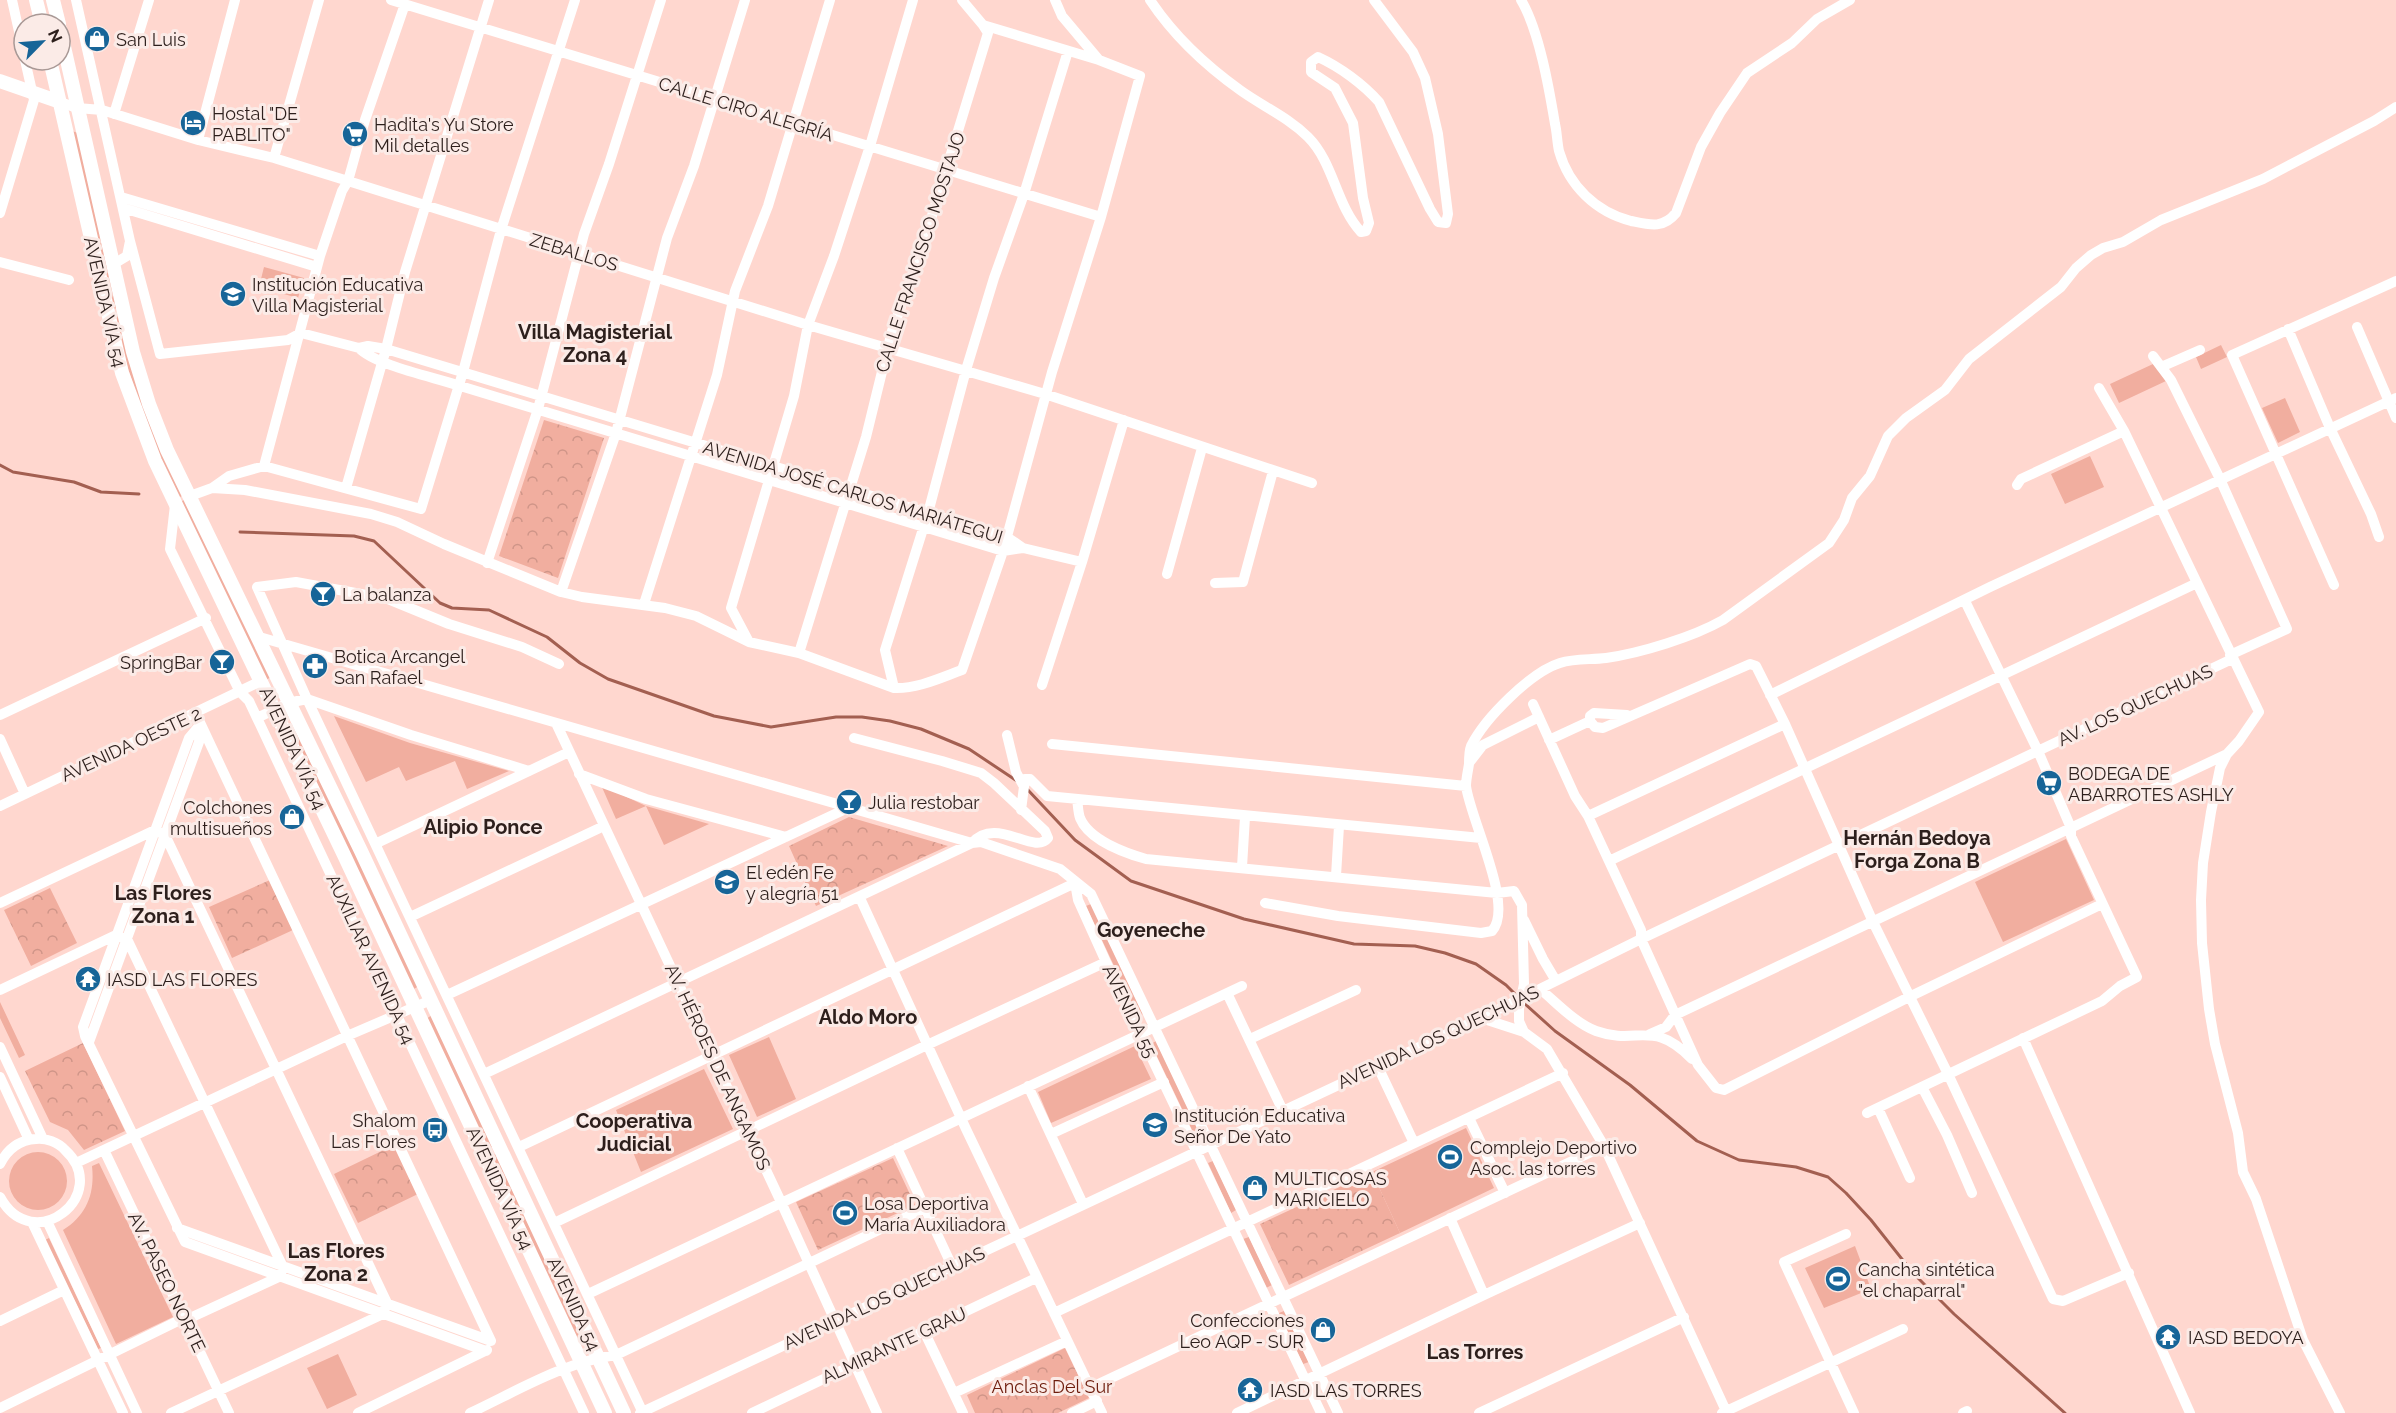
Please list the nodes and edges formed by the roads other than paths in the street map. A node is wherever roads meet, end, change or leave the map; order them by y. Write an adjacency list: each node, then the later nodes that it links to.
1 (76, 0): 34 (street)
2 (149, 0): 35 (street)
3 (235, 0): 37 (street)
4 (319, 0): 39 (street)
5 (392, 0): 18 (street, CALLE CIRO ALEGRÍA)
6 (489, 0): 20 (street)
7 (575, 0): 22 (street)
8 (661, 0): 27 (street)
9 (745, 0): 30 (street)
10 (830, 0): 36 (street)
11 (913, 0): 38 (street)
12 (964, 0): 19 (street)
13 (1055, 0): 23 (street)
14 (1150, 0): 15 (street)
15 (1374, 0)
16 (1521, 0): 17 (street)
17 (1850, 0)
18 (405, 4): 20 (street, CALLE CIRO ALEGRÍA); 41 (street)
19 (983, 25): 21 (street); 40 (street, CALLE FRANCISCO MOSTAJO)
20 (480, 28): 22 (street, CALLE CIRO ALEGRÍA); 44 (street)
21 (1068, 51): 23 (street); 42 (street)
22 (559, 52): 27 (street, CALLE CIRO ALEGRÍA); 48 (street)
23 (1099, 60): 47 (street)
24 (28, 72): 29 (street)
25 (53, 72): 31 (main road, AVENIDA VÍA 54)
26 (69, 72): 33 (main road, AVENIDA VÍA 54)
27 (636, 76): 30 (street, CALLE CIRO ALEGRÍA); 50 (street)
28 (0, 81): 29 (main road)
29 (33, 92): 31 (main road); 46 (street)
30 (715, 99): 36 (street, CALLE CIRO ALEGRÍA); 54 (street)
31 (60, 102): 33 (street, ZEBALLOS); 99 (main road, AVENIDA VÍA 54)
32 (2396, 107): 147 (street)
33 (77, 108): 34 (street, ZEBALLOS); 53 (main road, AVENIDA VÍA 54)
34 (102, 110): 35 (street, ZEBALLOS); 43 (street)
35 (114, 114): 37 (street, ZEBALLOS)
36 (792, 123): 38 (street, CALLE CIRO ALEGRÍA); 57 (street)
37 (198, 140): 39 (street, ZEBALLOS)
38 (870, 146): 40 (street, CALLE CIRO ALEGRÍA); 58 (street)
39 (274, 159): 41 (street, ZEBALLOS)
40 (946, 171): 42 (street, CALLE CIRO ALEGRÍA); 63 (street, CALLE FRANCISCO MOSTAJO)
41 (348, 181): 44 (street, ZEBALLOS); 51 (street)
42 (1024, 194): 47 (street, CALLE CIRO ALEGRÍA); 69 (street)
43 (121, 197): 45 (street); 51 (street)
44 (425, 205): 48 (street, ZEBALLOS); 64 (street)
45 (123, 208): 49 (street); 51 (street)
46 (0, 213)
47 (1101, 217): 73 (street)
48 (501, 230): 50 (street, ZEBALLOS); 70 (street)
49 (130, 241): 53 (street, AVENIDA VÍA 54); 61 (street)
50 (578, 252): 54 (street, ZEBALLOS); 74 (street)
51 (319, 261): 61 (street)
52 (0, 262): 55 (street)
53 (112, 265): 97 (main road, AVENIDA VÍA 54)
54 (655, 277): 57 (street, ZEBALLOS); 77 (street)
55 (69, 280)
56 (2396, 281): 60 (street)
57 (733, 301): 58 (street, ZEBALLOS); 83 (street)
58 (808, 326): 63 (street, ZEBALLOS); 88 (street)
59 (2357, 327): 75 (street)
60 (2288, 328): 80 (street); 85 (street)
61 (301, 333): 62 (street); 87 (street)
62 (359, 348): 64 (street, AVENIDA JOSÉ CARLOS MARIÁTEGUI); 67 (street, AVENIDA JOSÉ CARLOS MARIÁTEGUI)
63 (887, 348): 69 (street, ZEBALLOS); 96 (street, CALLE FRANCISCO MOSTAJO)
64 (386, 349): 67 (street); 70 (street, AVENIDA JOSÉ CARLOS MARIÁTEGUI)
65 (2200, 350): 68 (street)
66 (2153, 356): 68 (street)
67 (382, 361): 71 (street, AVENIDA JOSÉ CARLOS MARIÁTEGUI); 95 (street)
68 (2161, 367): 91 (street)
69 (966, 370): 73 (street, ZEBALLOS); 101 (street)
70 (463, 372): 71 (street); 74 (street, AVENIDA JOSÉ CARLOS MARIÁTEGUI)
71 (458, 385): 76 (street, AVENIDA JOSÉ CARLOS MARIÁTEGUI); 95 (street)
72 (2099, 388): 81 (street)
73 (1045, 394): 79 (street, ZEBALLOS); 103 (street)
74 (541, 395): 76 (street); 77 (street, AVENIDA JOSÉ CARLOS MARIÁTEGUI)
75 (2392, 399): 78 (street); 80 (street)
76 (538, 409): 82 (street, AVENIDA JOSÉ CARLOS MARIÁTEGUI); 108 (street)
77 (619, 418): 82 (street); 83 (street, AVENIDA JOSÉ CARLOS MARIÁTEGUI)
78 (2396, 418)
79 (1124, 420): 84 (street, ZEBALLOS); 107 (street)
80 (2330, 428): 85 (street); 104 (street)
81 (2124, 431): 93 (street); 100 (street)
82 (616, 433): 86 (street, AVENIDA JOSÉ CARLOS MARIÁTEGUI); 113 (street)
83 (697, 444): 86 (street); 88 (street, AVENIDA JOSÉ CARLOS MARIÁTEGUI)
84 (1202, 448): 89 (street, ZEBALLOS); 109 (street)
85 (2275, 453): 91 (street); 112 (street)
86 (692, 456): 90 (street, AVENIDA JOSÉ CARLOS MARIÁTEGUI); 115 (street)
87 (264, 466): 94 (street); 95 (street)
88 (774, 467): 90 (street); 96 (street, AVENIDA JOSÉ CARLOS MARIÁTEGUI)
89 (1273, 471): 92 (street, ZEBALLOS); 110 (street)
90 (769, 480): 98 (street, AVENIDA JOSÉ CARLOS MARIÁTEGUI); 118 (street)
91 (2220, 480): 100 (street); 121 (street, AV. LOS QUECHUAS)
92 (1312, 483)
93 (2017, 485)
94 (213, 488): 97 (street); 108 (street)
95 (346, 488)
96 (850, 491): 98 (street, CALLE FRANCISCO MOSTAJO); 101 (street, AVENIDA JOSÉ CARLOS MARIÁTEGUI)
97 (190, 496): 117 (main road, AVENIDA VÍA 54)
98 (847, 503): 102 (street, AVENIDA JOSÉ CARLOS MARIÁTEGUI); 120 (street, CALLE FRANCISCO MOSTAJO)
99 (176, 505): 116 (street, AUXILIAR AVENIDA 54); 124 (main road, AVENIDA VÍA 54)
100 (2161, 506): 111 (street); 114 (street)
101 (928, 513): 102 (street); 103 (street, AVENIDA JOSÉ CARLOS MARIÁTEGUI)
102 (924, 526): 106 (street, AVENIDA JOSÉ CARLOS MARIÁTEGUI); 126 (street)
103 (1007, 537): 105 (street, AVENIDA JOSÉ CARLOS MARIÁTEGUI); 106 (street)
104 (2379, 537)
105 (1023, 548): 106 (street, AVENIDA JOSÉ CARLOS MARIÁTEGUI); 107 (street)
106 (1003, 551): 126 (street)
107 (1082, 562): 125 (street)
108 (487, 563): 113 (street)
109 (1167, 574)
110 (1215, 583)
111 (2198, 583): 121 (street); 123 (street)
112 (2334, 585)
113 (561, 592): 115 (street)
114 (1965, 601): 123 (street); 128 (street)
115 (645, 604): 118 (street)
116 (206, 618): 127 (street, AUXILIAR AVENIDA 54); 133 (street)
117 (256, 636): 119 (street); 130 (main road, AVENIDA VÍA 54)
118 (748, 642): 120 (street)
119 (281, 643): 122 (street); 129 (street); 137 (street)
120 (799, 652): 126 (street)
121 (2231, 657): 144 (street, AV. LOS QUECHUAS); 146 (street)
122 (559, 664)
123 (2002, 675): 144 (street); 148 (street)
124 (261, 681): 127 (street, AVENIDA OESTE 2); 132 (main road, AVENIDA VÍA 54)
125 (1042, 685)
126 (894, 688)
127 (240, 692): 135 (street, AUXILIAR AVENIDA 54); 136 (street, AVENIDA OESTE 2)
128 (1770, 695): 138 (street); 142 (street)
129 (307, 699): 130 (street); 149 (street); 166 (street)
130 (288, 703): 132 (street); 197 (main road, AVENIDA VÍA 54)
131 (1533, 704): 134 (street)
132 (275, 710): 135 (street); 198 (main road, AVENIDA VÍA 54)
133 (0, 715)
134 (1539, 717): 142 (street); 147 (street)
135 (257, 718): 199 (street, AUXILIAR AVENIDA 54)
136 (198, 720): 153 (street, AVENIDA OESTE 2); 163 (street); 206 (street)
137 (556, 723): 145 (street, AV. HÉROES DE ANGAMOS); 156 (street)
138 (1785, 724): 148 (street); 158 (street)
139 (1007, 735): 151 (street)
140 (854, 738): 157 (street)
141 (0, 739): 153 (street)
142 (1549, 740): 158 (street)
143 (1052, 744): 152 (street)
144 (2038, 751): 162 (street); 168 (street, AVENIDA LOS QUECHUAS)
145 (569, 752): 149 (street); 150 (street, AV. HÉROES DE ANGAMOS)
146 (2227, 754): 162 (street); 317 (street)
147 (1469, 763): 152 (street)
148 (1805, 768): 168 (street); 169 (street)
149 (529, 771): 166 (street)
150 (579, 774): 160 (street, AV. HÉROES DE ANGAMOS); 164 (street)
151 (1023, 785): 154 (street); 157 (street)
152 (1466, 786): 165 (street)
153 (25, 794): 155 (street, AVENIDA OESTE 2)
154 (1077, 799): 159 (street); 170 (street)
155 (0, 806)
156 (850, 807): 164 (street); 167 (street)
157 (1022, 810): 167 (street)
158 (1588, 816): 169 (street)
159 (1245, 817): 161 (street); 170 (street)
160 (604, 826): 178 (street, AV. HÉROES DE ANGAMOS); 180 (street)
161 (1340, 826): 165 (street); 171 (street)
162 (2071, 828): 177 (street); 181 (street)
163 (160, 833): 175 (street); 182 (street); 183 (street); 215 (street)
164 (786, 837): 178 (street)
165 (1481, 838): 173 (street)
166 (376, 843): 180 (street)
167 (972, 843): 172 (street); 174 (street)
168 (1839, 845): 181 (street); 184 (street, AVENIDA LOS QUECHUAS)
169 (1609, 861): 184 (street)
170 (1242, 867): 171 (street)
171 (1336, 876): 173 (street)
172 (1076, 883): 185 (street, AVENIDA 55); 186 (street); 202 (street, AVENIDA 55)
173 (1497, 892): 176 (street); 179 (street)
174 (860, 898): 186 (street); 188 (street)
175 (0, 903)
176 (1265, 903)
177 (2102, 904): 195 (street); 207 (street)
178 (641, 905): 188 (street, AV. HÉROES DE ANGAMOS); 194 (street)
179 (1522, 916): 187 (street); 196 (street)
180 (410, 917): 194 (street)
181 (1873, 922): 195 (street); 200 (street)
182 (116, 935): 183 (street); 191 (street); 208 (street)
183 (127, 939): 208 (street); 223 (street)
184 (1641, 939): 187 (street, AVENIDA LOS QUECHUAS); 200 (street)
185 (1106, 962): 204 (street, AVENIDA 55); 210 (street)
186 (894, 970): 210 (street); 212 (street)
187 (1556, 981): 190 (street, AVENIDA LOS QUECHUAS)
188 (678, 983): 212 (street, AV. HÉROES DE ANGAMOS); 217 (street)
189 (1242, 986): 193 (street)
190 (1540, 989): 196 (street, AVENIDA LOS QUECHUAS); 205 (street)
191 (0, 990)
192 (1356, 990): 209 (street)
193 (1227, 993): 202 (street); 209 (street)
194 (447, 995): 217 (street)
195 (1909, 997): 213 (street); 218 (street)
196 (1520, 999): 201 (street, AVENIDA LOS QUECHUAS); 203 (street)
197 (431, 1000): 198 (street); 282 (main road, AVENIDA 54)
198 (414, 1007): 199 (street); 284 (main road, AVENIDA VÍA 54)
199 (397, 1013): 206 (street); 287 (street, AUXILIAR AVENIDA 54)
200 (1675, 1015): 205 (street); 213 (street)
201 (1481, 1018): 203 (street); 214 (street, AVENIDA LOS QUECHUAS)
202 (1155, 1027): 204 (street); 235 (street, AVENIDA 55)
203 (1524, 1032): 216 (street)
204 (1141, 1034): 220 (street, AVENIDA 55); 221 (street)
205 (1650, 1034): 213 (street)
206 (347, 1036): 215 (street); 279 (street)
207 (2023, 1038): 218 (street); 262 (street)
208 (87, 1039): 231 (street)
209 (1250, 1039): 225 (street)
210 (927, 1045): 227 (street); 229 (street)
211 (0, 1047): 232 (street)
212 (713, 1056): 229 (street, AV. HÉROES DE ANGAMOS); 237 (street)
213 (1698, 1065)
214 (1378, 1066): 225 (street, AVENIDA LOS QUECHUAS); 234 (street)
215 (276, 1069): 223 (street); 268 (street)
216 (1563, 1073): 228 (street); 236 (street)
217 (484, 1074): 237 (street)
218 (1948, 1074): 222 (street); 262 (street)
219 (0, 1077): 233 (street)
220 (1164, 1082): 230 (street); 240 (street, AVENIDA 55)
221 (1028, 1086): 227 (street); 230 (street)
222 (1922, 1087): 224 (street); 245 (street)
223 (205, 1102): 231 (street); 261 (street)
224 (1878, 1108): 226 (street); 243 (street)
225 (1283, 1111): 235 (street, AVENIDA LOS QUECHUAS)
226 (1867, 1113)
227 (961, 1118): 238 (street); 258 (street)
228 (1469, 1118): 234 (street); 244 (street)
229 (748, 1131): 247 (street, AV. HÉROES DE ANGAMOS); 253 (street)
230 (1051, 1134): 248 (street)
231 (134, 1136): 239 (street); 261 (street)
232 (43, 1139): 233 (street); 241 (street)
233 (29, 1140): 242 (street)
234 (1414, 1143): 254 (street)
235 (1210, 1144): 240 (street, AVENIDA LOS QUECHUAS); 254 (street, AVENIDA 55)
236 (1604, 1146): 244 (street); 255 (street)
237 (519, 1147): 253 (street)
238 (897, 1148): 247 (street); 249 (street)
239 (104, 1150): 241 (street); 273 (street, AV. PASEO NORTE)
240 (1197, 1151): 248 (street, AVENIDA LOS QUECHUAS); 256 (street, AVENIDA 55)
241 (76, 1163): 251 (street)
242 (0, 1164)
243 (1910, 1178)
244 (1505, 1193): 250 (street)
245 (1972, 1193)
246 (0, 1198): 252 (street)
247 (781, 1202): 259 (street, AV. HÉROES DE ANGAMOS); 265 (street)
248 (1083, 1204): 258 (street, AVENIDA LOS QUECHUAS)
249 (925, 1208): 259 (street); 260 (street)
250 (1450, 1218): 266 (street); 267 (street)
251 (47, 1221): 252 (street); 280 (street)
252 (32, 1222): 264 (street)
253 (554, 1222): 265 (street)
254 (1246, 1222): 256 (street); 267 (street, AVENIDA 55)
255 (1640, 1223): 266 (street); 272 (street)
256 (1233, 1229): 269 (street, AVENIDA 55); 270 (street)
257 (1846, 1234): 286 (street)
258 (1017, 1235): 260 (street, AVENIDA LOS QUECHUAS); 263 (street)
259 (808, 1262): 275 (street, AV. HÉROES DE ANGAMOS); 281 (street)
260 (952, 1266): 275 (street, AVENIDA LOS QUECHUAS)
261 (281, 1270): 268 (street); 271 (street); 273 (street)
262 (2129, 1273): 316 (street)
263 (1036, 1278): 270 (street); 277 (street, ALMIRANTE GRAU)
264 (64, 1290): 274 (street); 283 (street)
265 (588, 1294): 281 (street)
266 (1484, 1294): 288 (street)
267 (1282, 1297): 269 (street); 288 (street, AVENIDA 55)
268 (387, 1303): 271 (street); 279 (street)
269 (1269, 1304): 289 (street, AVENIDA 55); 290 (street)
270 (1054, 1313): 278 (street)
271 (383, 1314): 279 (street); 291 (street)
272 (1684, 1317): 295 (street); 314 (street)
273 (184, 1318): 280 (street); 291 (street, AV. PASEO NORTE)
274 (0, 1321)
275 (835, 1321): 285 (street, AV. HÉROES DE ANGAMOS); 305 (street, AVENIDA LOS QUECHUAS)
276 (1903, 1329): 286 (street)
277 (924, 1332): 285 (street, ALMIRANTE GRAU); 292 (street)
278 (1067, 1341): 290 (street); 292 (street)
279 (489, 1346): 300 (street)
280 (109, 1354): 283 (street); 297 (street)
281 (616, 1354): 282 (street); 305 (street)
282 (598, 1357): 284 (street); 304 (main road, AVENIDA 54)
283 (98, 1361): 294 (street); 296 (street)
284 (582, 1362): 287 (street); 303 (main road, AVENIDA VÍA 54)
285 (854, 1364): 306 (street, ALMIRANTE GRAU); 307 (street, AV. HÉROES DE ANGAMOS)
286 (1830, 1364): 295 (street); 315 (street)
287 (564, 1369): 301 (street); 302 (street, AUXILIAR AVENIDA 54)
288 (1320, 1374): 289 (street); 313 (street, AVENIDA 55)
289 (1306, 1381): 311 (street); 312 (street, AVENIDA 55)
290 (1090, 1388): 293 (street)
291 (219, 1391): 298 (street); 299 (street, AV. PASEO NORTE)
292 (954, 1394): 308 (street)
293 (1097, 1401): 309 (street); 310 (street)
294 (0, 1408)
295 (1725, 1412)
296 (123, 1413)
297 (137, 1413)
298 (171, 1413)
299 (229, 1413)
300 (358, 1413)
301 (470, 1413)
302 (584, 1413)
303 (605, 1413)
304 (624, 1413)
305 (642, 1413)
306 (752, 1413)
307 (877, 1413)
308 (963, 1413)
309 (1072, 1413)
310 (1102, 1413)
311 (1237, 1413)
312 (1321, 1413)
313 (1338, 1413)
314 (1479, 1413)
315 (1854, 1413)
316 (2190, 1413)
317 (2340, 1413)

